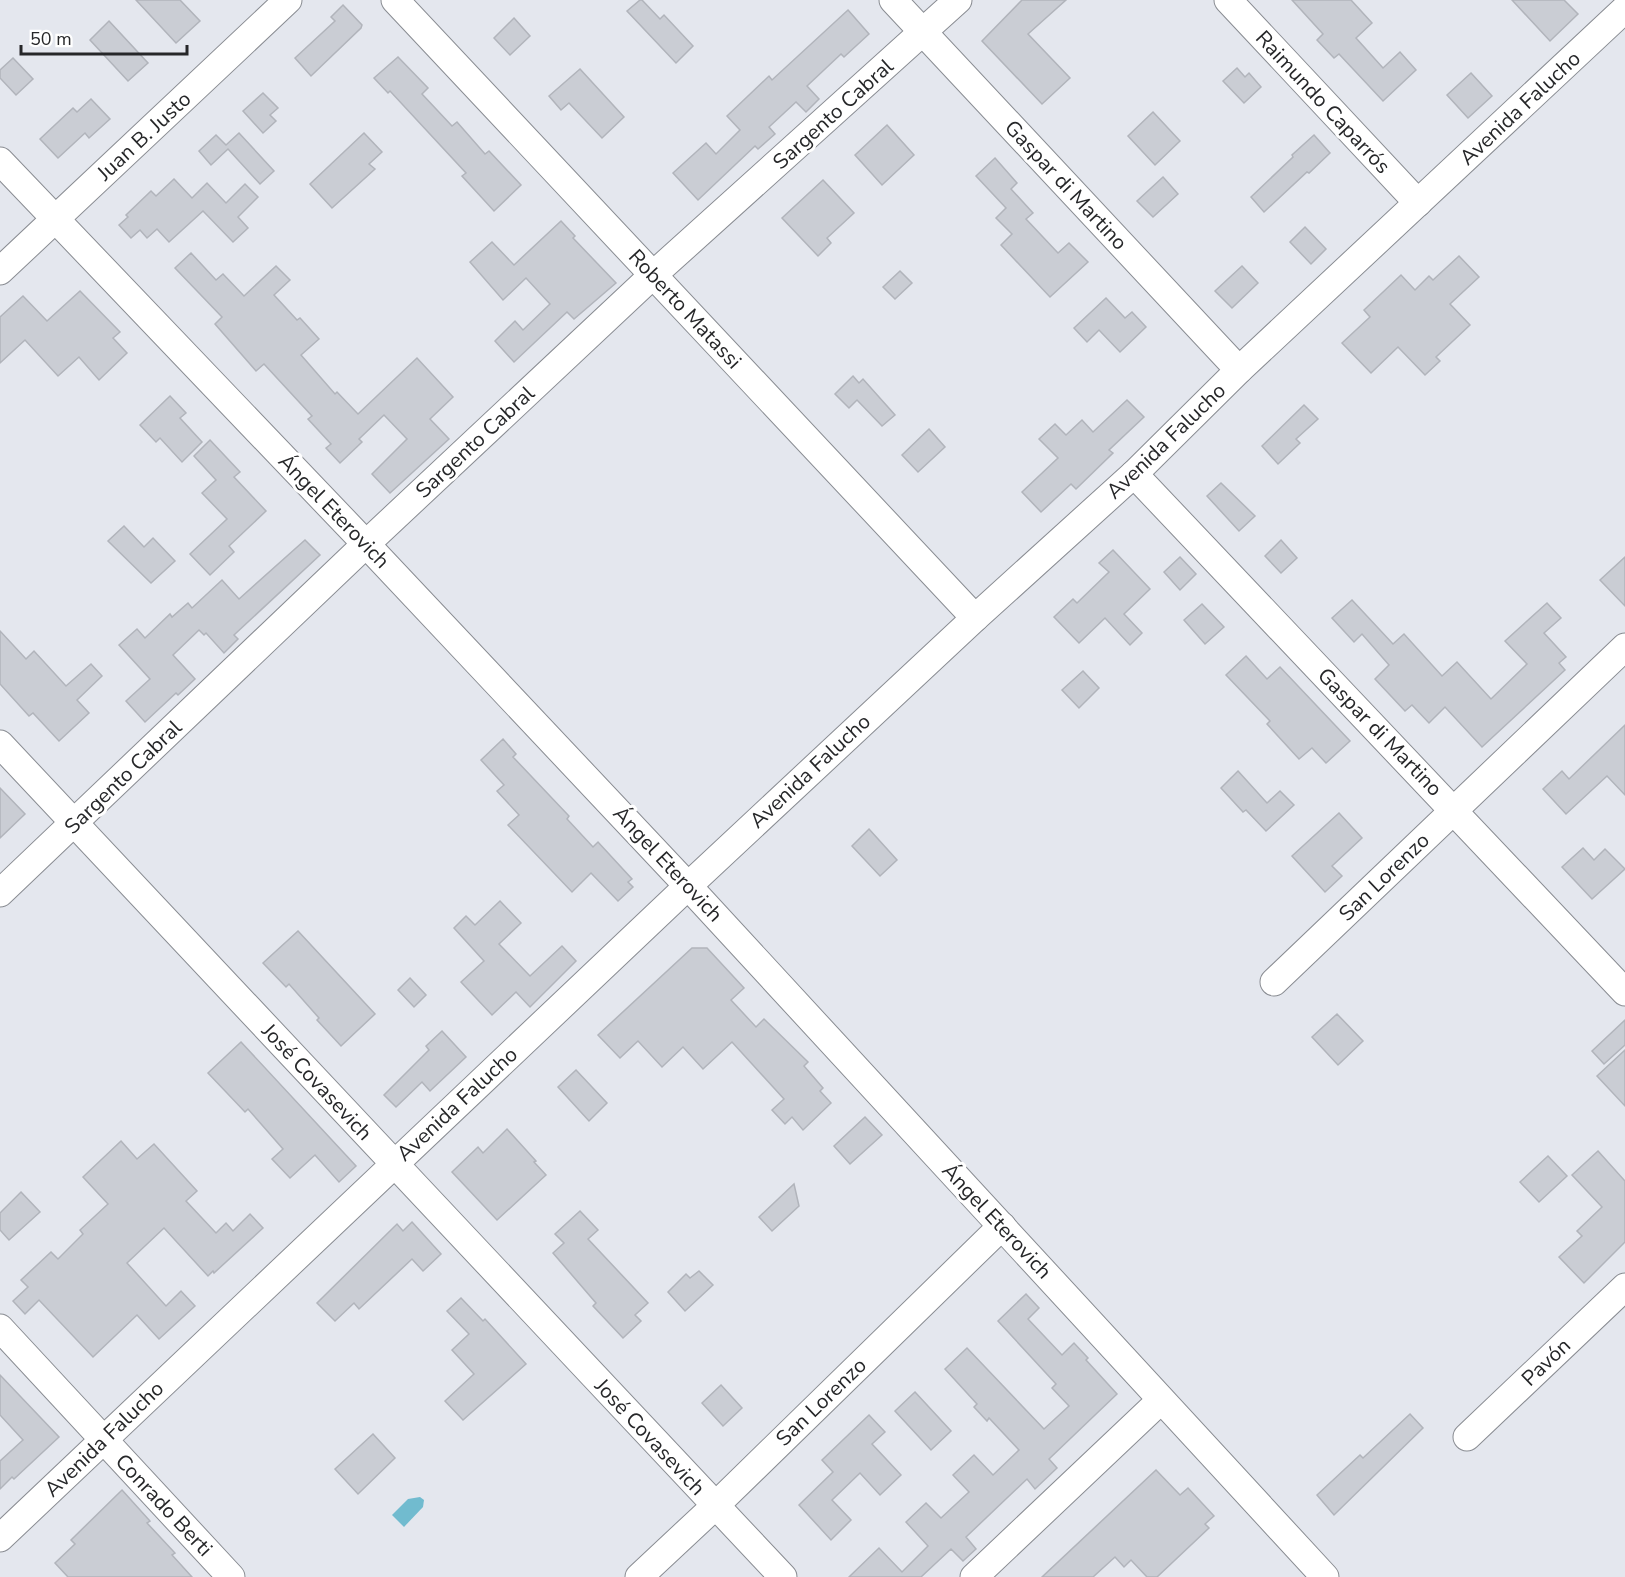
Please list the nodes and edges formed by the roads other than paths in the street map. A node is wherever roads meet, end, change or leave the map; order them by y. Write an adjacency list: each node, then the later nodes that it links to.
1 (288, 0): 10 (street, Juan B. Justo)
2 (395, 0): 12 (street, Roberto Matassi)
3 (893, 0): 7 (street, Gaspar di Martino)
4 (958, 0): 7 (street, Sargento Cabral)
5 (1228, 0): 9 (street, Raimundo Caparrós)
6 (1625, 9): 9 (street, Avenida Falucho)
7 (924, 32): 12 (street, Sargento Cabral); 13 (street, Gaspar di Martino)
8 (0, 161): 10 (street, Ángel Eterovich)
9 (1418, 203): 13 (street, Avenida Falucho)
10 (54, 220): 11 (street, Juan B. Justo); 15 (street, Ángel Eterovich)
11 (0, 271)
12 (653, 275): 15 (street, Sargento Cabral); 16 (street, Roberto Matassi)
13 (1239, 370): 14 (street, Avenida Falucho)
14 (1134, 474): 16 (street, Avenida Falucho); 19 (street, Gaspar di Martino)
15 (366, 544): 20 (street, Sargento Cabral); 21 (street, Ángel Eterovich)
16 (975, 618): 21 (street, Avenida Falucho)
17 (1625, 647): 19 (street, San Lorenzo)
18 (0, 744): 20 (street, José Covasevich)
19 (1454, 810): 23 (street, San Lorenzo); 24 (street, Gaspar di Martino)
20 (75, 823): 22 (street, Sargento Cabral); 25 (street, José Covasevich)
21 (688, 886): 25 (street, Avenida Falucho); 26 (street, Ángel Eterovich)
22 (0, 893)
23 (1274, 982)
24 (1625, 992)
25 (394, 1164): 31 (street, Avenida Falucho); 32 (street, José Covasevich)
26 (1002, 1226): 29 (street, Ángel Eterovich); 32 (street, San Lorenzo)
27 (1625, 1287): 30 (street, Pavón)
28 (0, 1328): 31 (street, Conrado Berti)
29 (1161, 1400): 34 (street, Ángel Eterovich); 38 (street)
30 (1467, 1437)
31 (103, 1439): 33 (street, Avenida Falucho); 35 (street, Conrado Berti)
32 (715, 1506): 36 (street, San Lorenzo); 37 (street, José Covasevich)
33 (0, 1538)
34 (1316, 1574)
35 (231, 1577)
36 (639, 1577)
37 (783, 1577)
38 (974, 1577)

